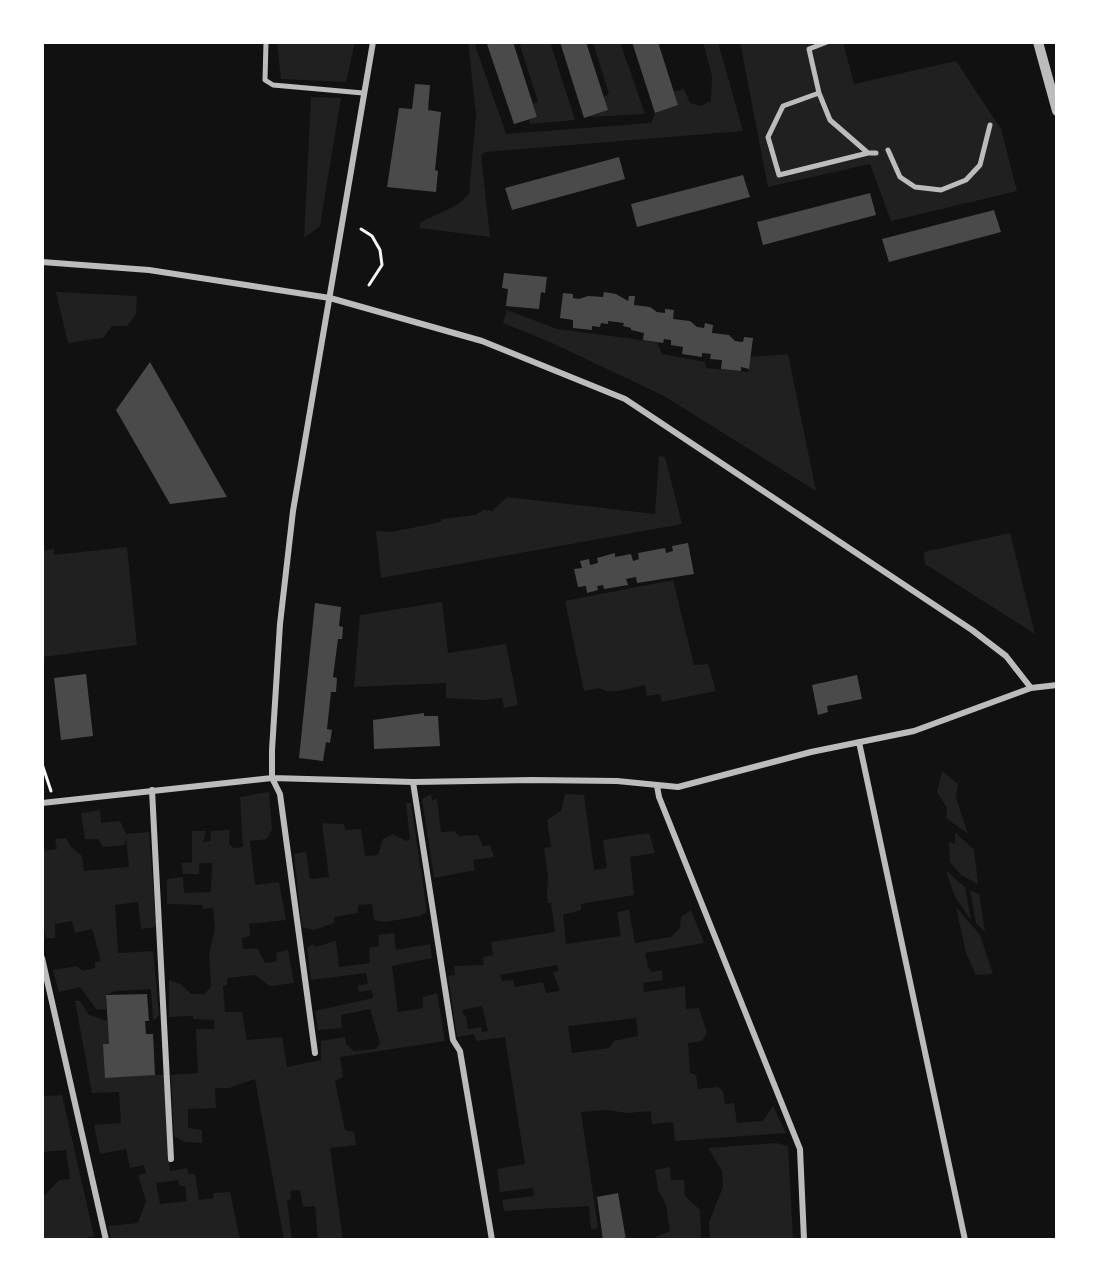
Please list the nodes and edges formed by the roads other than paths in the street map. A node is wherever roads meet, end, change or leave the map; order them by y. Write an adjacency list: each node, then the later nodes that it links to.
1 (266, 42): 6 (street)
2 (373, 42): 6 (street)
3 (827, 42): 5 (street)
4 (1038, 42): 8 (street)
5 (808, 45): 7 (street)
6 (363, 93): 14 (street)
7 (819, 93): 11 (street); 11 (street)
8 (1057, 111)
9 (990, 125): 10 (street)
10 (888, 150)
11 (868, 153): 12 (street)
12 (876, 153)
13 (42, 262): 14 (street)
14 (330, 298): 16 (street); 18 (street)
15 (1057, 685): 16 (street)
16 (1032, 688): 17 (street)
17 (859, 742): 20 (street); 29 (street)
18 (272, 778): 19 (street); 21 (street); 24 (street)
19 (413, 782): 20 (street); 27 (street)
20 (657, 786): 28 (street)
21 (152, 790): 22 (street); 25 (street)
22 (42, 803)
23 (42, 958): 26 (street)
24 (315, 1053)
25 (171, 1159)
26 (106, 1240)
27 (492, 1240)
28 (804, 1240)
29 (965, 1240)

